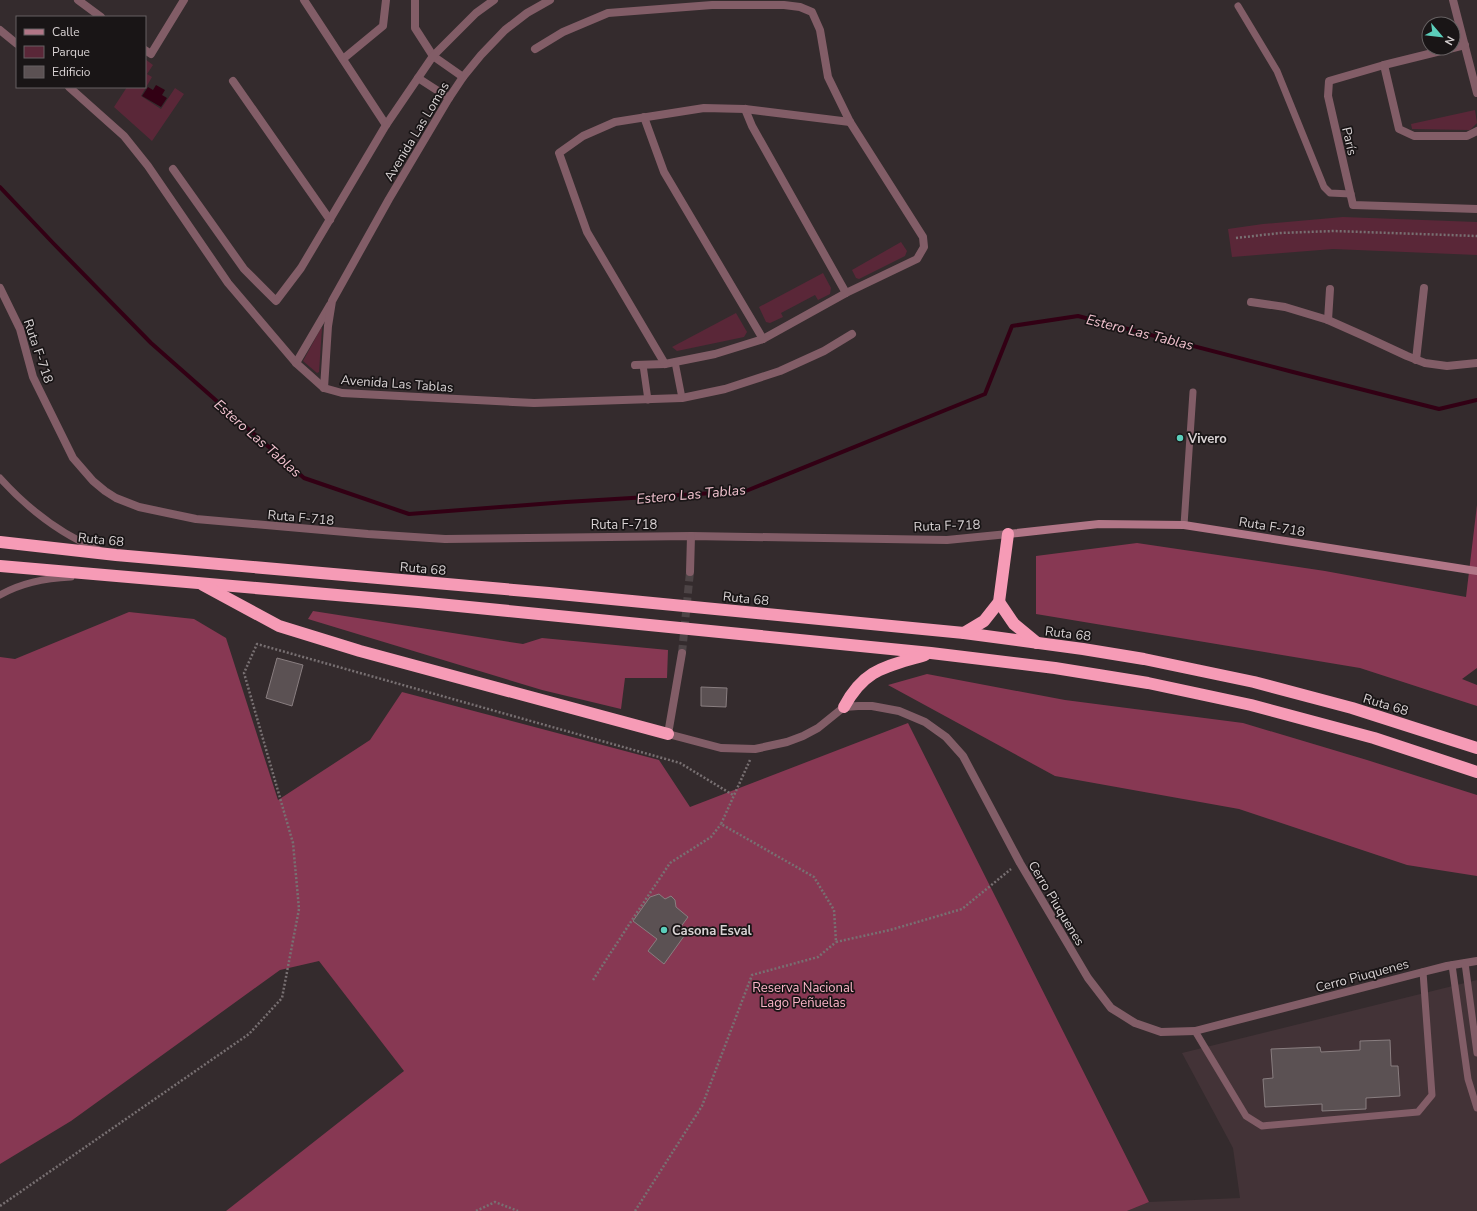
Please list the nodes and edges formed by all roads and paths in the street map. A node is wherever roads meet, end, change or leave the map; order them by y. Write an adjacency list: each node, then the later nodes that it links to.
1 (78, 0): 10 (street)
2 (184, 0): 15 (street)
3 (304, 0): 17 (street)
4 (386, 0): 17 (street)
5 (416, 0): 16 (street)
6 (494, 0): 16 (street)
7 (550, 0): 19 (street, Avenida Las Lomas)
8 (1453, 0): 13 (street)
9 (1238, 6): 31 (lane)
10 (100, 16)
11 (0, 30): 12 (street)
12 (16, 43)
13 (1465, 45): 18 (street); 23 (street)
14 (534, 49): 27 (street)
15 (146, 51)
16 (433, 56): 19 (street); 20 (street)
17 (343, 59): 28 (street)
18 (1384, 65): 29 (street); 31 (street, París)
19 (463, 77): 24 (street, Avenida Las Lomas)
20 (418, 78): 24 (street); 28 (street)
21 (233, 81): 33 (street)
22 (70, 88): 47 (street, Avenida Las Tablas)
23 (1477, 93)
24 (449, 98): 40 (street, Avenida Las Lomas)
25 (745, 109): 26 (street); 27 (street); 39 (street)
26 (644, 117): 44 (street); 49 (street)
27 (850, 122): 39 (street)
28 (386, 125): 33 (street)
29 (1477, 131)
30 (173, 169): 33 (street)
31 (1351, 194): 32 (street, París)
32 (1477, 210)
33 (330, 220)
34 (1477, 236): 35 (path)
35 (1236, 238)
36 (0, 288): 58 (street, Ruta F-718)
37 (1424, 288): 45 (street)
38 (1330, 289): 42 (street)
39 (846, 293): 44 (street)
40 (332, 301): 47 (street, Avenida Las Lomas); 51 (street, Avenida Las Lomas)
41 (1251, 302): 42 (street)
42 (1328, 320): 45 (street)
43 (852, 334): 53 (street, Avenida Las Tablas)
44 (763, 339): 46 (street)
45 (1416, 360): 48 (street)
46 (675, 362): 49 (street); 53 (lane)
47 (296, 363): 51 (street, Avenida Las Tablas)
48 (1477, 363)
49 (665, 364): 50 (street)
50 (639, 365): 54 (lane)
51 (324, 388): 54 (street, Avenida Las Tablas)
52 (1193, 392): 56 (lane)
53 (682, 398): 54 (street, Avenida Las Tablas)
54 (648, 400)
55 (0, 478): 60 (lane)
56 (1184, 525): 57 (main road, Ruta F-718); 62 (main road, Ruta F-718)
57 (1008, 534): 58 (street, Ruta F-718); 67 (highway)
58 (691, 536): 63 (street)
59 (0, 542): 60 (highway, Ruta 68)
60 (116, 555): 68 (highway, Ruta 68)
61 (0, 566): 64 (highway)
62 (1477, 571)
63 (690, 572)
64 (97, 575): 65 (highway); 66 (lane)
65 (199, 582): 71 (highway); 73 (highway)
66 (2, 593)
67 (999, 602): 68 (highway); 69 (highway)
68 (964, 633): 69 (highway, Ruta 68)
69 (1038, 644): 74 (highway, Ruta 68)
70 (682, 653): 73 (street)
71 (931, 653): 72 (highway); 76 (highway)
72 (844, 707): 73 (street); 79 (street, Cerro Piuquenes)
73 (668, 734)
74 (1477, 748)
75 (744, 771): 77 (path)
76 (1477, 772)
77 (733, 795): 78 (path); 89 (path)
78 (721, 824): 80 (path); 85 (path)
79 (1020, 862): 80 (path); 86 (street, Cerro Piuquenes)
80 (836, 942): 92 (path)
81 (1477, 961): 82 (street, Cerro Piuquenes)
82 (1465, 963): 83 (street, Cerro Piuquenes); 87 (lane)
83 (1452, 965): 84 (street, Cerro Piuquenes); 88 (lane)
84 (1422, 972): 86 (street, Cerro Piuquenes); 86 (lane)
85 (593, 980)
86 (1195, 1031)
87 (1477, 1053)
88 (1477, 1108)
89 (0, 1206)
90 (476, 1211): 91 (path)
91 (518, 1211)
92 (635, 1211)

